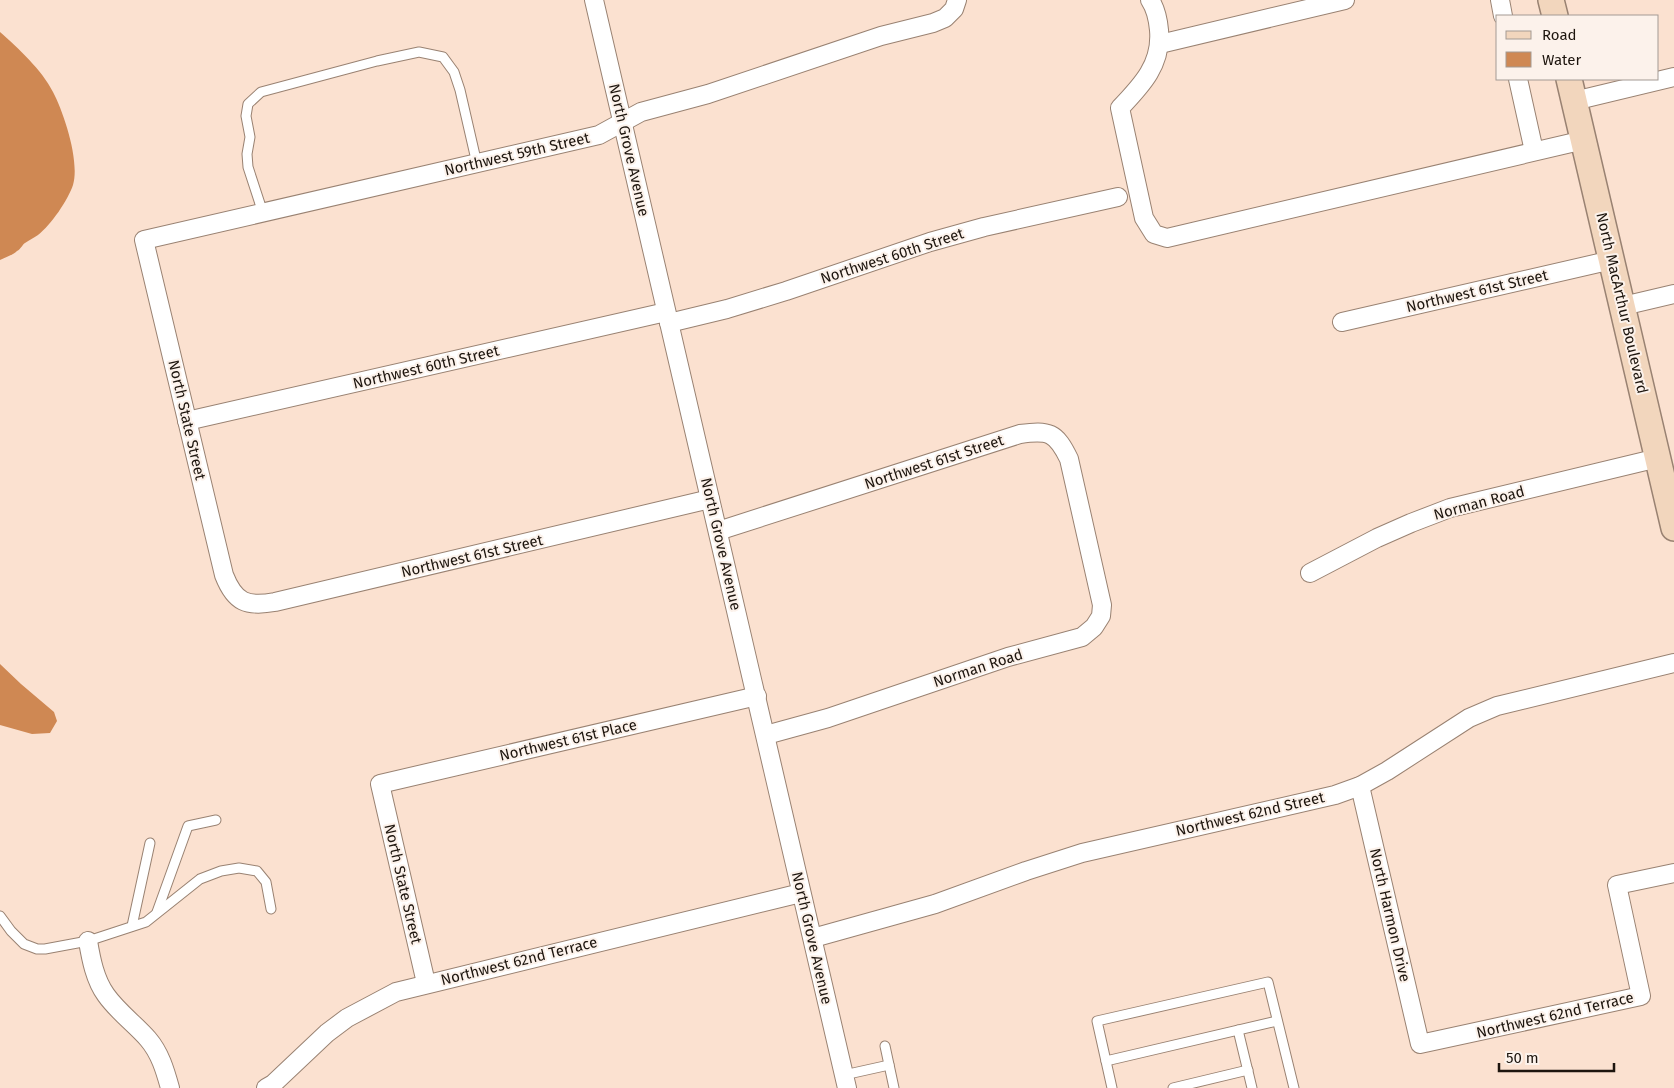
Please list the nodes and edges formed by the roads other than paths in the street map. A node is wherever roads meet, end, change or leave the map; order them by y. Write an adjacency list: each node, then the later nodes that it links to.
1 (594, 0): 16 (street, North Grove Avenue)
2 (957, 0): 16 (street, Northwest 59th Street)
3 (1150, 0): 10 (street)
4 (1345, 0): 7 (street)
5 (1500, 0): 8 (street)
6 (1552, 0): 9 (main road)
7 (1293, 6): 10 (street)
8 (1503, 15)
9 (1555, 15)
10 (1160, 44): 18 (street)
11 (1674, 77): 12 (street)
12 (1659, 79)
13 (1518, 80): 18 (street)
14 (1650, 80): 15 (street)
15 (1572, 90): 17 (main road, North MacArthur Boulevard)
16 (623, 122): 19 (street, Northwest 59th Street); 26 (street, North Grove Avenue)
17 (1584, 140): 18 (street); 23 (main road, North MacArthur Boulevard)
18 (1534, 151)
19 (477, 164): 21 (street, Northwest 59th Street); 21 (lane)
20 (1118, 197): 26 (street, Northwest 60th Street)
21 (263, 213): 22 (street, Northwest 59th Street)
22 (144, 240): 28 (street, North State Street)
23 (1612, 260): 25 (main road, North MacArthur Boulevard); 27 (street, Northwest 61st Street)
24 (1674, 294): 25 (street)
25 (1623, 306): 29 (main road, North MacArthur Boulevard)
26 (667, 317): 28 (street, Northwest 60th Street); 30 (street, North Grove Avenue)
27 (1342, 322)
28 (187, 422): 35 (street, North State Street)
29 (1658, 458): 31 (main road, North MacArthur Boulevard); 34 (street, Norman Road)
30 (710, 499): 32 (street, North Grove Avenue); 35 (street, Northwest 61st Street)
31 (1673, 517)
32 (718, 530): 33 (street, Northwest 61st Street); 37 (street, North Grove Avenue)
33 (1086, 532): 38 (street, Norman Road)
34 (1310, 573)
35 (236, 597)
36 (1674, 663): 40 (street, Northwest 62nd Street)
37 (757, 696): 38 (street, North Grove Avenue); 39 (street, Northwest 61st Place)
38 (766, 735): 44 (street, North Grove Avenue)
39 (380, 784): 51 (street, North State Street)
40 (1360, 786): 49 (street, Northwest 62nd Street); 54 (street, North Harmon Drive)
41 (216, 820): 46 (lane)
42 (150, 843): 48 (lane)
43 (1674, 873): 54 (street, Northwest 62nd Terrace)
44 (801, 893): 49 (street, North Grove Avenue); 51 (street, Northwest 62nd Terrace)
45 (271, 909): 46 (lane)
46 (157, 914): 48 (lane)
47 (0, 916): 50 (lane)
48 (132, 926): 50 (lane)
49 (813, 938): 59 (street, North Grove Avenue)
50 (88, 941): 60 (street)
51 (426, 984): 61 (street, Northwest 62nd Terrace)
52 (1277, 1021): 53 (lane); 56 (lane); 66 (lane)
53 (1238, 1030): 56 (lane); 58 (lane)
54 (1420, 1044)
55 (885, 1046): 57 (lane)
56 (1106, 1061): 63 (lane)
57 (889, 1065): 59 (lane); 62 (lane)
58 (1248, 1070): 64 (lane); 65 (lane)
59 (846, 1081)
60 (170, 1088)
61 (266, 1088)
62 (894, 1088)
63 (1112, 1088)
64 (1173, 1088)
65 (1252, 1088)
66 (1294, 1088)

